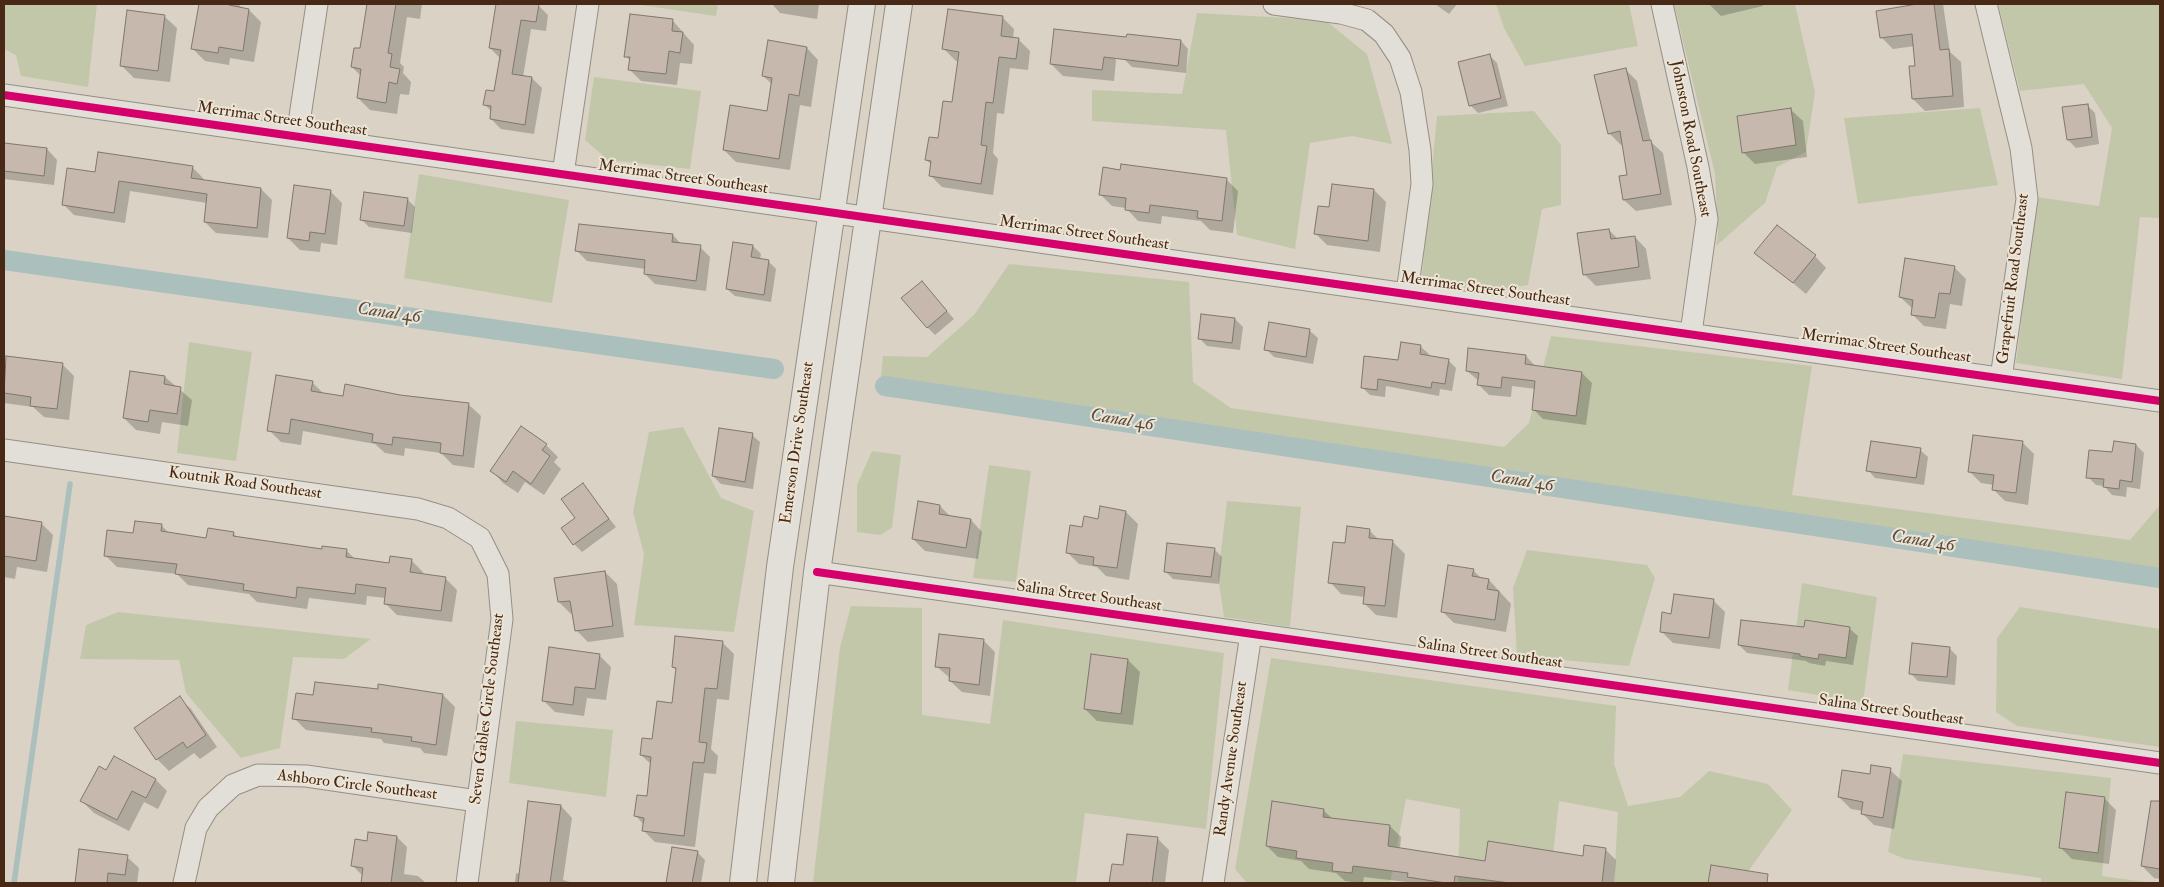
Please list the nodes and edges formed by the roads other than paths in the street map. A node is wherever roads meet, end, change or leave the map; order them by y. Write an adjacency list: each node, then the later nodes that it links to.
1 (317, 4): 9 (street)
2 (588, 4): 10 (street)
3 (862, 4): 11 (street, Emerson Drive Southeast)
4 (899, 4): 12 (street)
5 (1274, 4): 13 (street)
6 (1662, 4): 14 (street, Johnston Road Southeast)
7 (1986, 4): 15 (street, Grapefruit Road Southeast)
8 (4, 95): 9 (street, Merrimac Street Southeast)
9 (297, 136): 10 (street, Merrimac Street Southeast)
10 (563, 174): 11 (street, Merrimac Street Southeast)
11 (830, 213): 12 (street, Merrimac Street Southeast); 25 (street, Emerson Drive Southeast)
12 (866, 218): 13 (street, Merrimac Street Southeast); 19 (street)
13 (1408, 293): 14 (street, Merrimac Street Southeast)
14 (1691, 333): 15 (street, Merrimac Street Southeast)
15 (2001, 378): 16 (street, Merrimac Street Southeast)
16 (2160, 401)
17 (4, 450): 18 (street, Koutnik Road Southeast)
18 (480, 538): 22 (street, Seven Gables Circle Southeast)
19 (817, 572): 20 (street, Salina Street Southeast); 26 (street)
20 (1251, 634): 21 (street, Salina Street Southeast); 27 (street, Randy Avenue Southeast)
21 (2160, 763)
22 (477, 801): 23 (street, Ashboro Circle Southeast); 24 (street, Seven Gables Circle Southeast)
23 (184, 883)
24 (467, 883)
25 (743, 883)
26 (781, 883)
27 (1214, 883)

